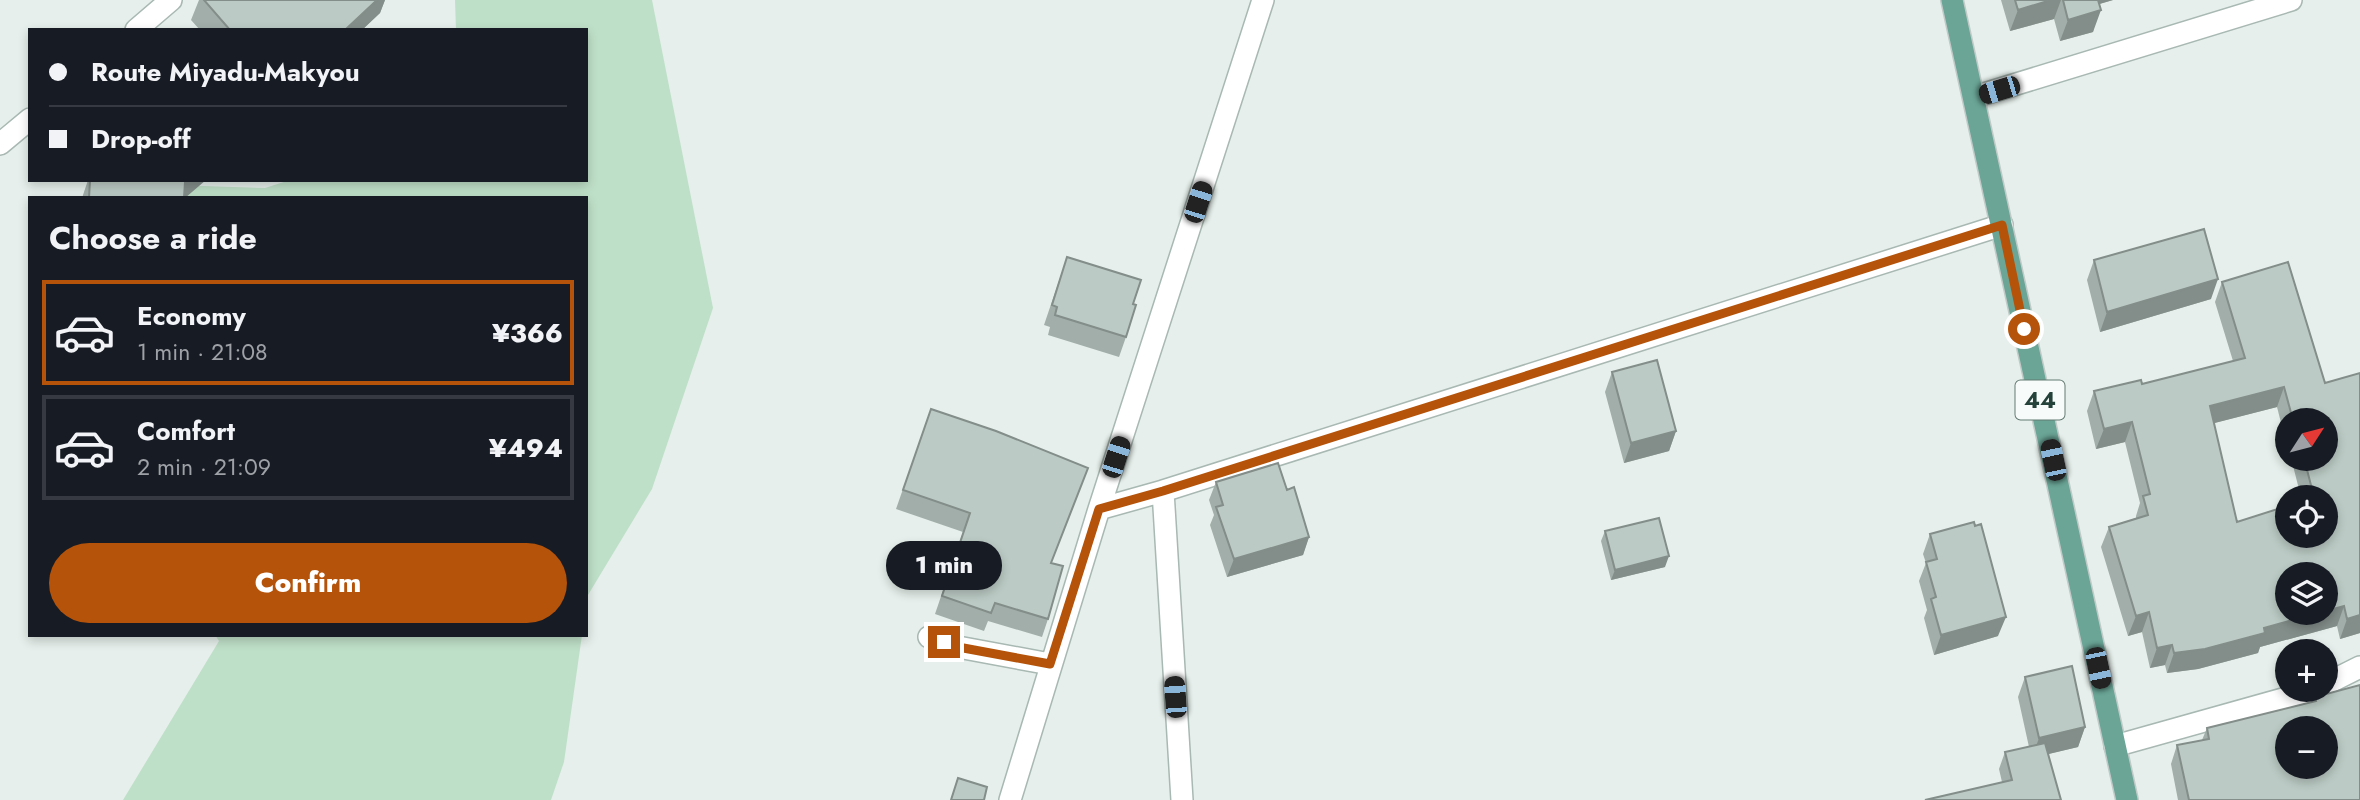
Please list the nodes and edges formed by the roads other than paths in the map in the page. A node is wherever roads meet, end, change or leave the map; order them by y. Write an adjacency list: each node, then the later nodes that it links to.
1 (171, 0): 5 (street)
2 (1263, 0): 11 (street)
3 (1952, 0): 6 (main road, 44)
4 (2291, 0): 6 (street)
5 (138, 28)
6 (1974, 97): 9 (main road, 44)
7 (28, 121): 8 (street)
8 (0, 144)
9 (2002, 225): 10 (street); 17 (main road, 44)
10 (1163, 491): 11 (street); 19 (street)
11 (1099, 509): 13 (street)
12 (929, 637): 13 (street)
13 (1050, 664): 18 (street)
14 (2360, 667): 15 (street)
15 (2338, 678)
16 (2275, 701): 17 (street)
17 (2115, 746): 20 (main road, 44)
18 (1010, 800)
19 (1182, 800)
20 (2127, 800)

